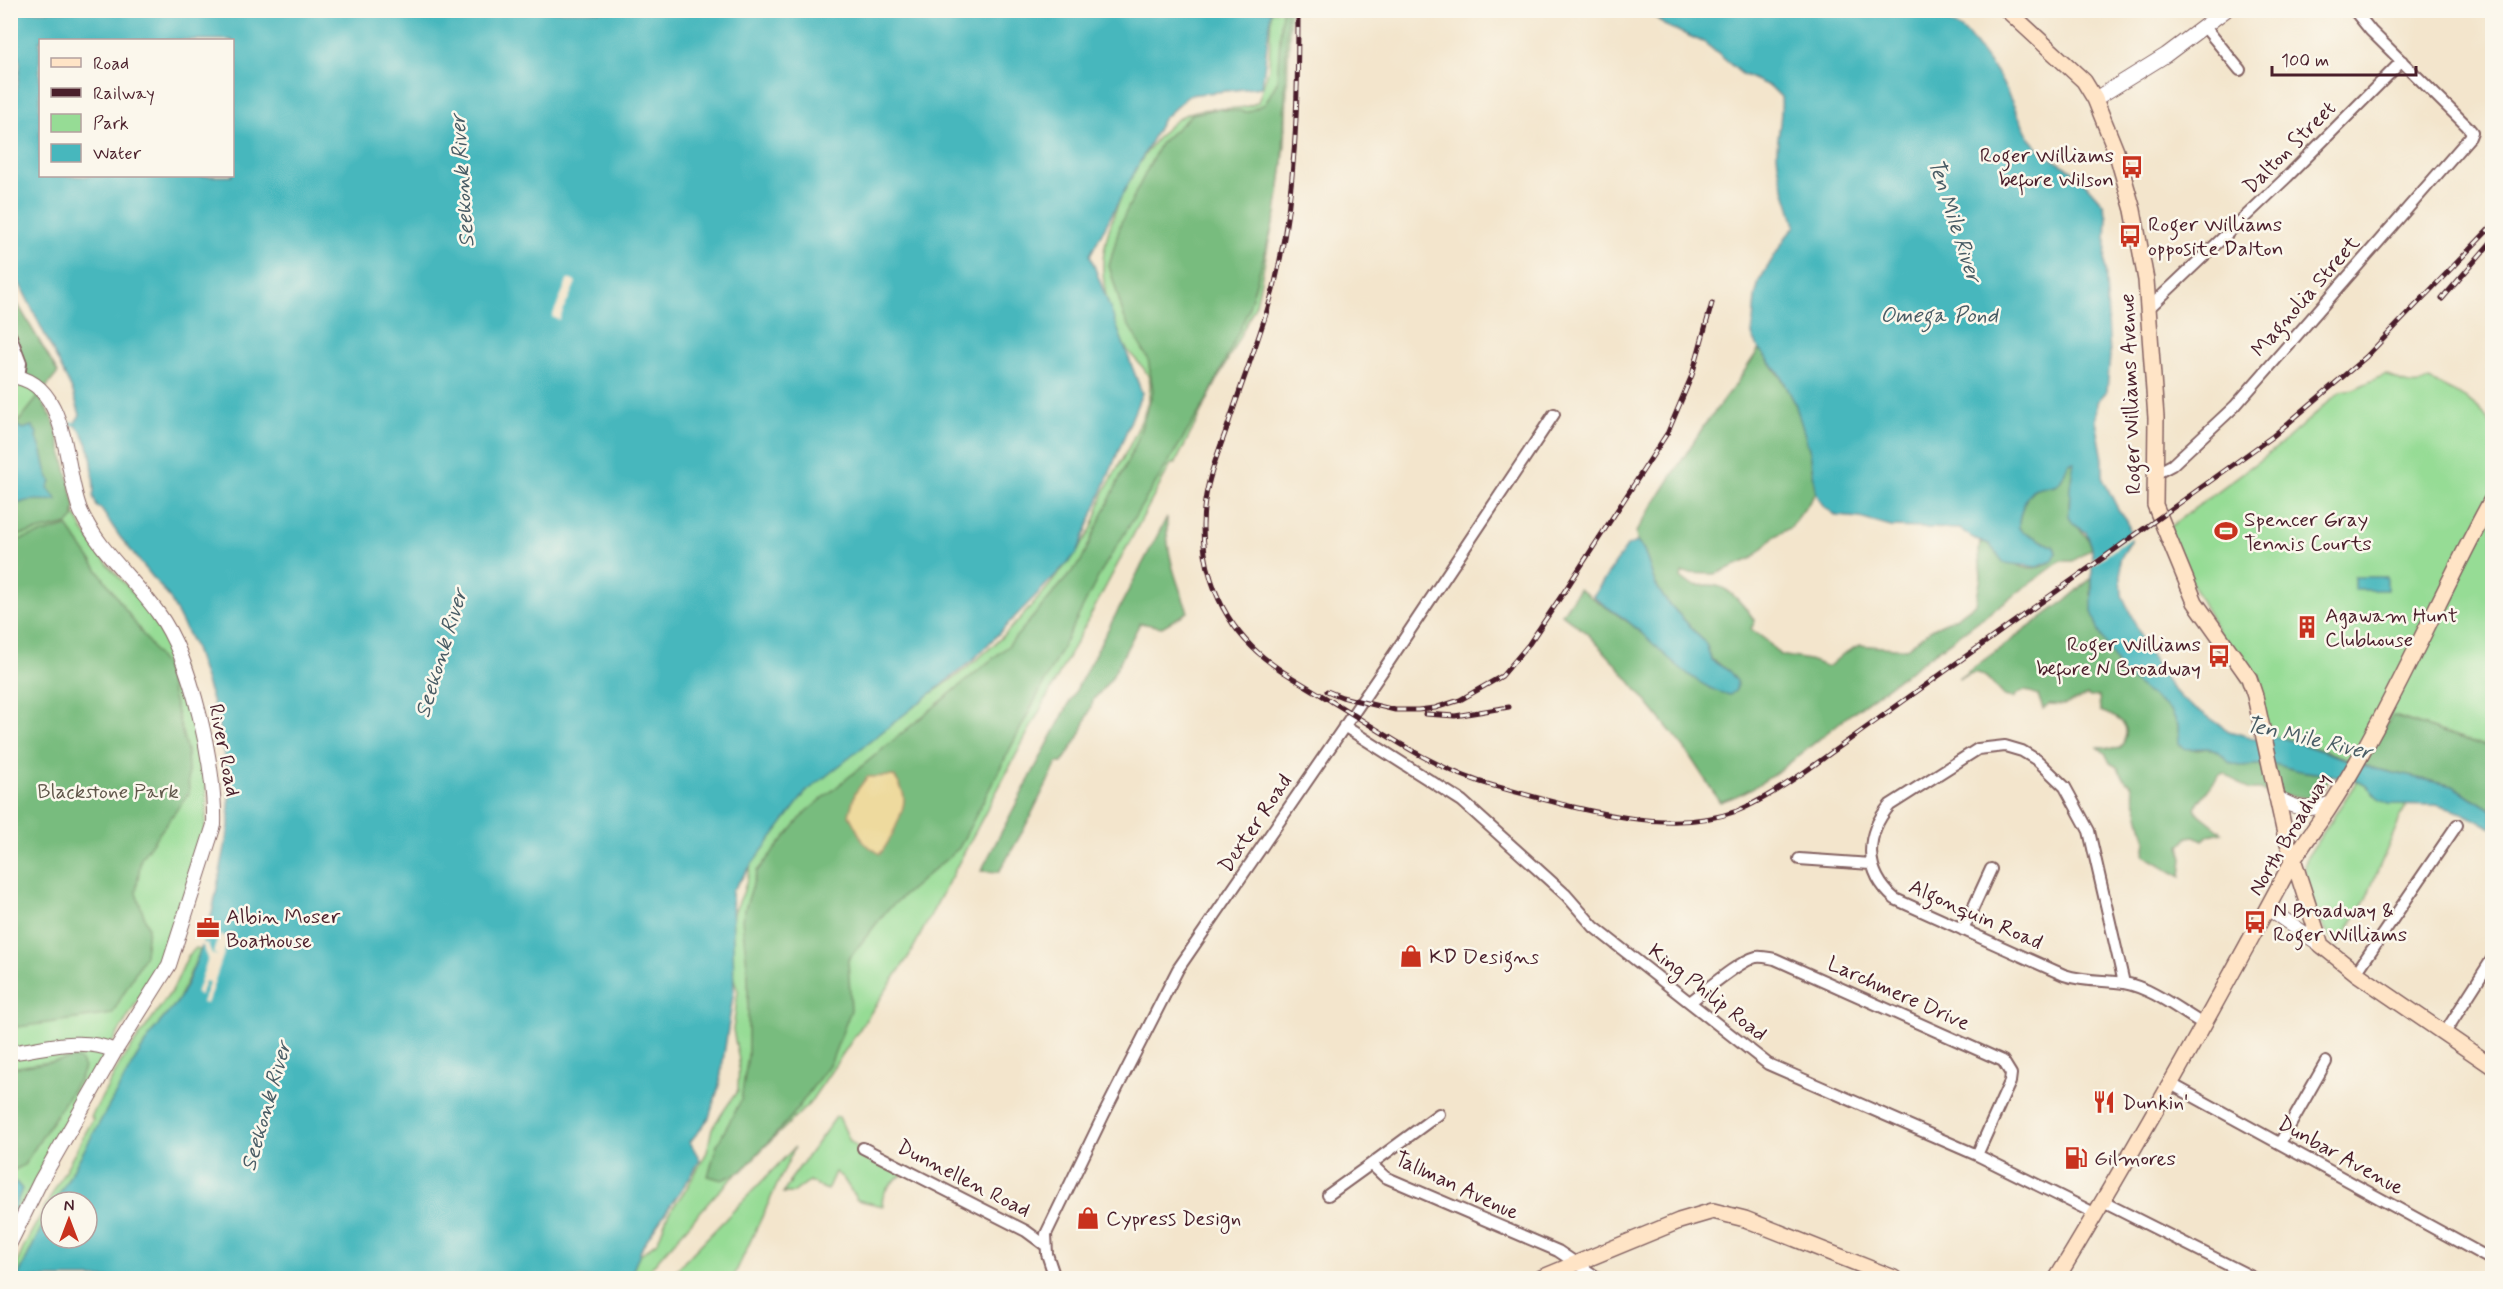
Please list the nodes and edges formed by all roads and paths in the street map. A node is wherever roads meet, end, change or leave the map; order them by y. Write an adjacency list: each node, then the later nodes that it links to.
1 (2007, 10): 7 (main road, Roger Williams Avenue)
2 (2226, 10): 4 (street)
3 (2354, 10): 5 (street)
4 (2204, 26): 6 (street); 7 (street)
5 (2402, 61): 8 (street, Dalton Street); 12 (street, Magnolia Street)
6 (2240, 70)
7 (2095, 99): 8 (main road, Roger Williams Avenue)
8 (2149, 308): 12 (main road, Roger Williams Avenue)
9 (10, 334): 10 (street)
10 (15, 377): 31 (street, River Road)
11 (1554, 414): 14 (street, Dexter Road)
12 (2155, 474): 15 (main road, Roger Williams Avenue)
13 (2493, 499): 16 (main road, North Broadway)
14 (1344, 726): 28 (street, King Philip Road); 44 (street, Dexter Road)
15 (2276, 797): 16 (street); 19 (main road, Roger Williams Avenue)
16 (2332, 803): 19 (main road, North Broadway)
17 (2457, 825): 26 (street)
18 (1799, 859): 20 (street)
19 (2293, 862): 22 (main road, North Broadway); 24 (main road, Roger Williams Avenue)
20 (1871, 864): 23 (street, Algonquin Road); 27 (street)
21 (1991, 869): 23 (street)
22 (2269, 909): 24 (street); 29 (main road, North Broadway)
23 (1964, 930): 27 (street, Algonquin Road)
24 (2321, 945): 26 (main road)
25 (2493, 959): 30 (street)
26 (2356, 973): 30 (main road)
27 (2124, 983): 29 (street, Algonquin Road)
28 (1690, 1002): 39 (street, King Philip Road); 39 (street, Larchmere Drive)
29 (2203, 1024): 35 (main road, North Broadway)
30 (2444, 1034): 34 (main road)
31 (115, 1051): 32 (street); 43 (street, River Road)
32 (10, 1053)
33 (2326, 1062): 37 (street)
34 (2493, 1066)
35 (2171, 1084): 37 (street, Dunbar Avenue); 42 (main road, North Broadway)
36 (1439, 1114): 40 (street)
37 (2280, 1143): 45 (street, Dunbar Avenue)
38 (863, 1148): 44 (street, Dunnellen Road)
39 (1977, 1155): 42 (street, King Philip Road)
40 (1371, 1164): 41 (street, Tallman Avenue); 46 (street, Tallman Avenue)
41 (1328, 1195)
42 (2099, 1208): 51 (main road, North Broadway); 52 (street, King Philip Road)
43 (10, 1243)
44 (1045, 1245): 47 (street)
45 (2493, 1260)
46 (1574, 1264): 48 (main road); 49 (street, Tallman Avenue); 50 (main road)
47 (1055, 1278)
48 (1541, 1278)
49 (1598, 1278)
50 (1894, 1278)
51 (2057, 1278)
52 (2254, 1278)

